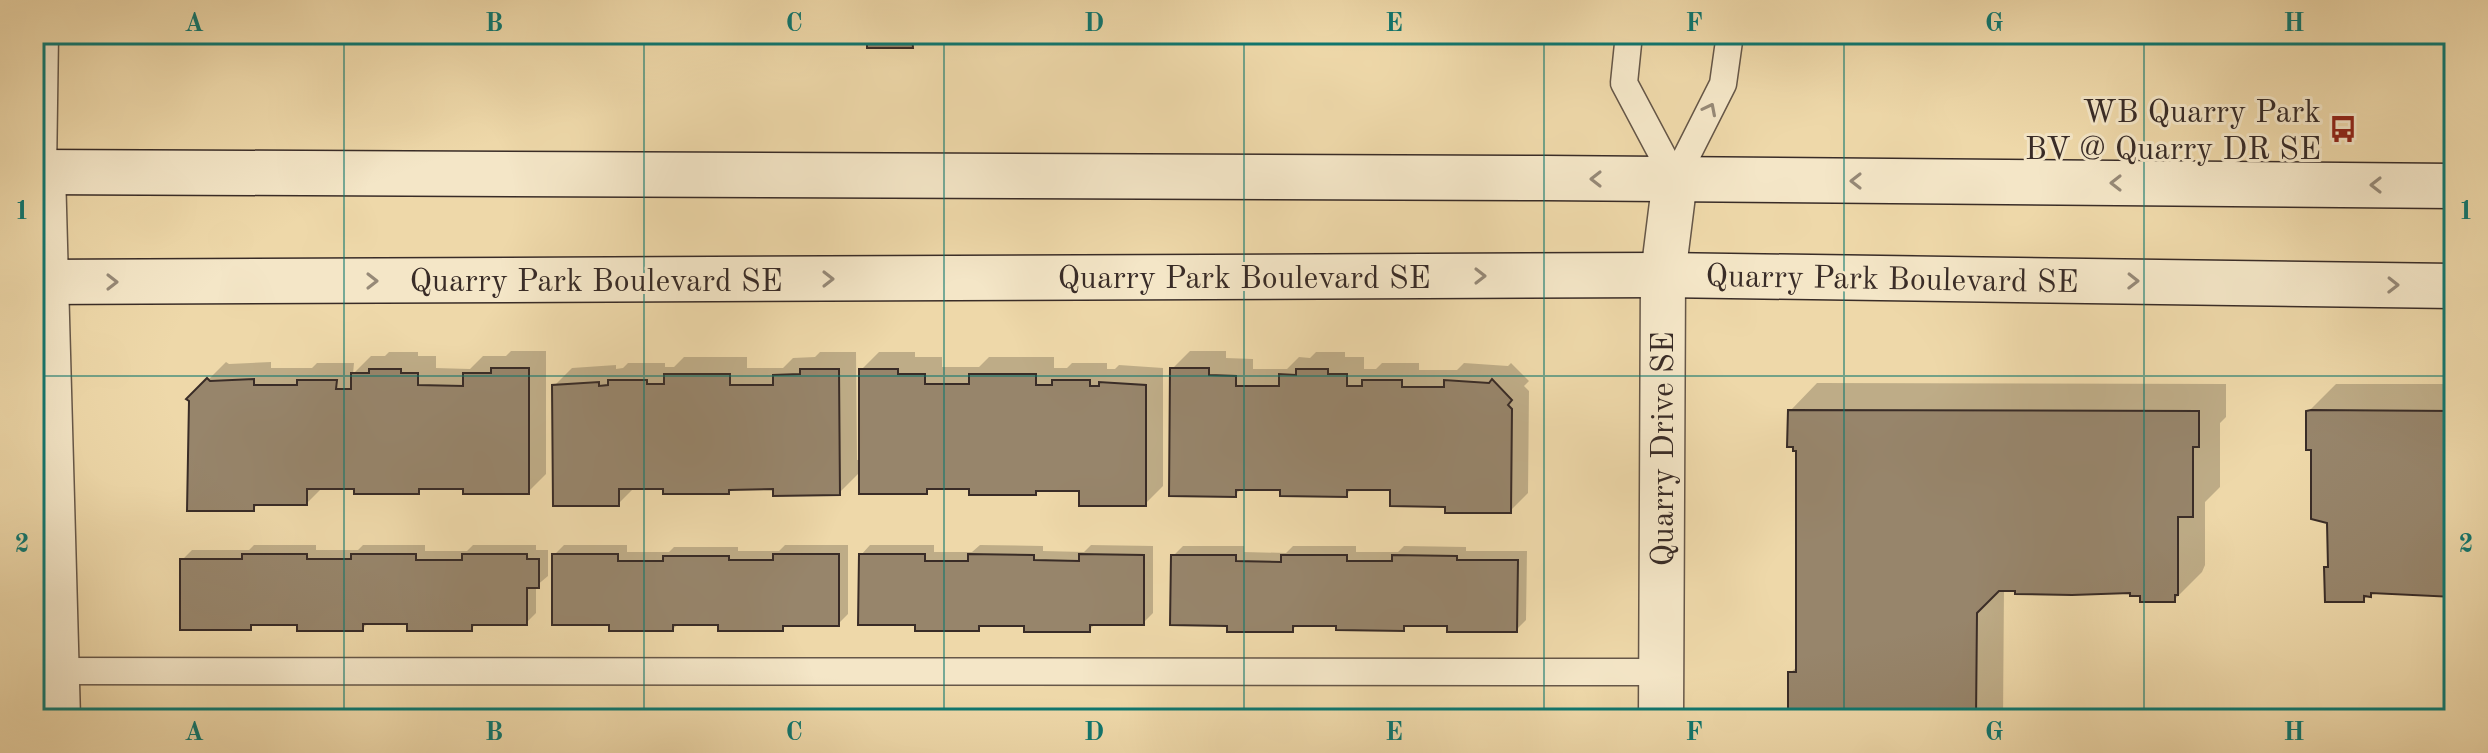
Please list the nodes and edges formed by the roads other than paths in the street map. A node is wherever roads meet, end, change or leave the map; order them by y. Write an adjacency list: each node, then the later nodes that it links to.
1 (45, 34): 4 (lane)
2 (1629, 34): 5 (lane)
3 (1730, 34): 5 (lane, one-way to 3)
4 (38, 172): 5 (street, one-way to 4); 8 (street)
5 (1675, 179): 6 (street, one-way to 5); 7 (street, Quarry Drive SE)
6 (2454, 186)
7 (1663, 275): 8 (street, Quarry Park Boulevard SE, one-way to 7); 9 (street, Quarry Park Boulevard SE, one-way to 9); 11 (street, Quarry Drive SE)
8 (39, 282): 10 (street)
9 (2454, 286)
10 (45, 671): 11 (lane); 12 (street)
11 (1661, 672): 13 (street, Quarry Drive SE)
12 (58, 719)
13 (1661, 719)

